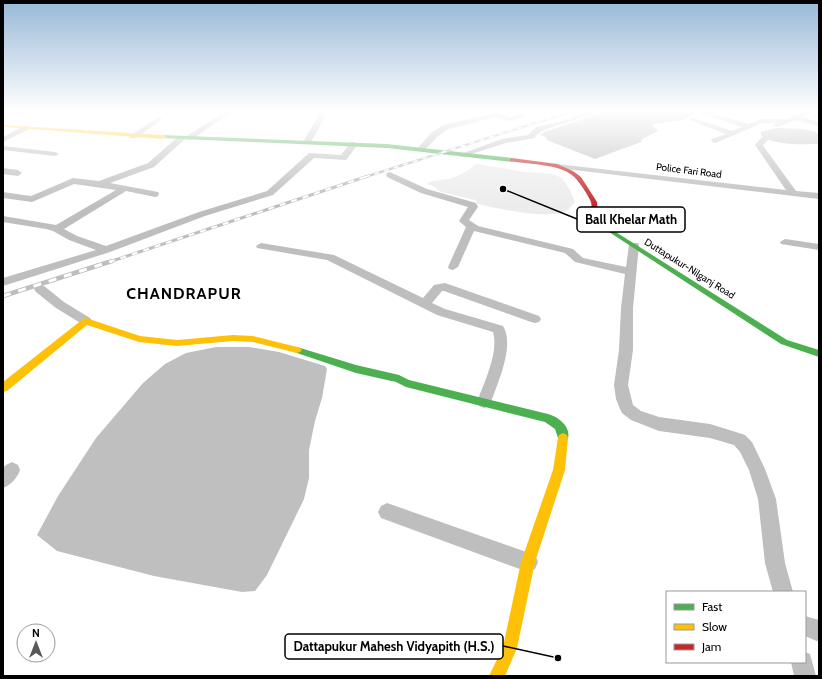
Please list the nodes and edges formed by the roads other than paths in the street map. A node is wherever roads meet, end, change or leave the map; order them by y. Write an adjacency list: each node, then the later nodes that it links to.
1 (179, 143): 15 (street)
2 (323, 143): 6 (main road, Duttapukur-Nilganj Road)
3 (427, 143): 7 (street)
4 (500, 143): 10 (street)
5 (761, 143): 18 (street)
6 (354, 144): 7 (main road, Duttapukur-Nilganj Road); 31 (street)
7 (421, 149): 10 (main road, Duttapukur-Nilganj Road)
8 (5, 152): 9 (street)
9 (54, 154)
10 (462, 155): 11 (main road, Duttapukur-Nilganj Road)
11 (557, 166): 18 (street, Police Fari Road); 28 (main road, Duttapukur-Nilganj Road)
12 (3, 170): 13 (street)
13 (18, 174)
14 (390, 175): 25 (street)
15 (100, 184): 16 (street); 20 (street)
16 (125, 188): 17 (street); 26 (street)
17 (154, 194)
18 (794, 194): 21 (street, Police Fari Road)
19 (3, 195): 20 (street)
20 (14, 196): 22 (street)
21 (815, 196): 23 (street)
22 (3, 203)
23 (819, 206)
24 (3, 219): 26 (street)
25 (471, 226): 32 (street); 33 (street)
26 (57, 229): 31 (street)
27 (785, 242): 30 (street)
28 (634, 245): 33 (street); 39 (main road, Duttapukur-Nilganj Road)
29 (261, 246): 36 (street)
30 (819, 247)
31 (106, 250): 34 (street)
32 (453, 267)
33 (632, 272): 44 (street)
34 (3, 282)
35 (40, 289): 38 (street)
36 (425, 304): 37 (street); 41 (street)
37 (535, 319)
38 (86, 321): 40 (main road); 41 (main road)
39 (819, 354)
40 (3, 388)
41 (484, 402): 43 (main road)
42 (387, 512): 43 (street)
43 (528, 562): 48 (main road)
44 (783, 591)
45 (806, 626): 46 (street)
46 (819, 631)
47 (802, 663): 49 (street)
48 (497, 676)
49 (805, 676)

